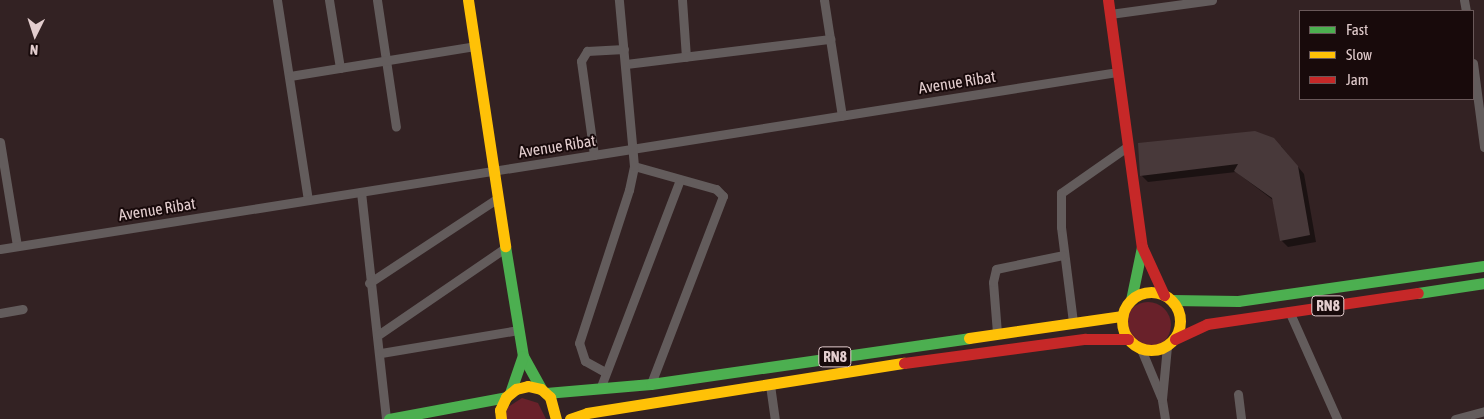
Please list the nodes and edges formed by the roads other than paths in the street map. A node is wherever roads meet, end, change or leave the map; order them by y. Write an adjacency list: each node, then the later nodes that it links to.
1 (277, 0): 20 (street)
2 (329, 0): 17 (street)
3 (377, 0): 15 (street)
4 (468, 0): 12 (main road)
5 (618, 0): 13 (street)
6 (682, 0): 14 (street)
7 (824, 0): 11 (street)
8 (1108, 0): 10 (main road)
9 (1212, 0): 10 (street)
10 (1110, 14): 19 (main road)
11 (830, 38): 14 (street); 21 (street)
12 (475, 46): 15 (street); 29 (main road)
13 (624, 48): 16 (street); 27 (street)
14 (686, 57): 16 (street)
15 (386, 60): 17 (street); 22 (street)
16 (626, 64): 26 (street)
17 (340, 68): 20 (street)
18 (1474, 71): 25 (street)
19 (1118, 72): 21 (street, Avenue Ribat); 24 (main road)
20 (290, 76): 33 (street)
21 (842, 116): 26 (street, Avenue Ribat)
22 (396, 128)
23 (0, 142): 34 (street)
24 (1128, 146): 35 (main road); 38 (street)
25 (1484, 147)
26 (634, 149): 27 (street, Avenue Ribat); 28 (street)
27 (594, 155): 29 (street, Avenue Ribat)
28 (634, 166): 30 (street); 57 (street)
29 (494, 171): 31 (street, Avenue Ribat); 32 (main road)
30 (680, 180): 57 (street); 58 (street)
31 (361, 192): 33 (street, Avenue Ribat); 40 (street)
32 (498, 198): 36 (main road); 40 (street)
33 (308, 200): 34 (street, Avenue Ribat)
34 (17, 246): 37 (street, Avenue Ribat)
35 (1142, 246): 42 (main road); 43 (main road)
36 (505, 248): 49 (main road); 51 (street)
37 (0, 249)
38 (1063, 254): 48 (street); 50 (street)
39 (1484, 266): 42 (main road, RN8)
40 (369, 283): 51 (street)
41 (1484, 283): 45 (main road, RN8)
42 (1168, 298): 43 (main road, RN8); 53 (main road)
43 (1131, 300): 47 (main road)
44 (23, 309): 46 (street)
45 (1289, 311): 53 (main road, RN8); 73 (street)
46 (0, 313)
47 (1122, 316): 48 (main road, RN8); 52 (main road)
48 (1073, 322): 50 (main road, RN8)
49 (518, 330): 55 (street); 56 (main road)
50 (997, 333): 58 (main road, RN8)
51 (378, 335): 55 (street)
52 (1128, 339): 54 (main road); 59 (main road, RN8)
53 (1171, 343): 54 (main road, RN8); 64 (street)
54 (1141, 349): 64 (street)
55 (381, 353): 66 (street)
56 (523, 356): 61 (main road); 63 (main road)
57 (605, 372): 60 (street)
58 (651, 384): 60 (main road, RN8)
59 (770, 385): 69 (main road, RN8); 70 (street)
60 (600, 389): 61 (main road, RN8)
61 (543, 391): 63 (main road, RN8); 68 (main road)
62 (1238, 394): 72 (street)
63 (508, 395): 66 (main road, RN8); 67 (main road)
64 (1162, 399): 71 (street)
65 (1484, 411): 74 (street)
66 (388, 419)
67 (501, 419)
68 (556, 419)
69 (570, 419)
70 (775, 419)
71 (1165, 419)
72 (1241, 419)
73 (1337, 419)
74 (1455, 419)

